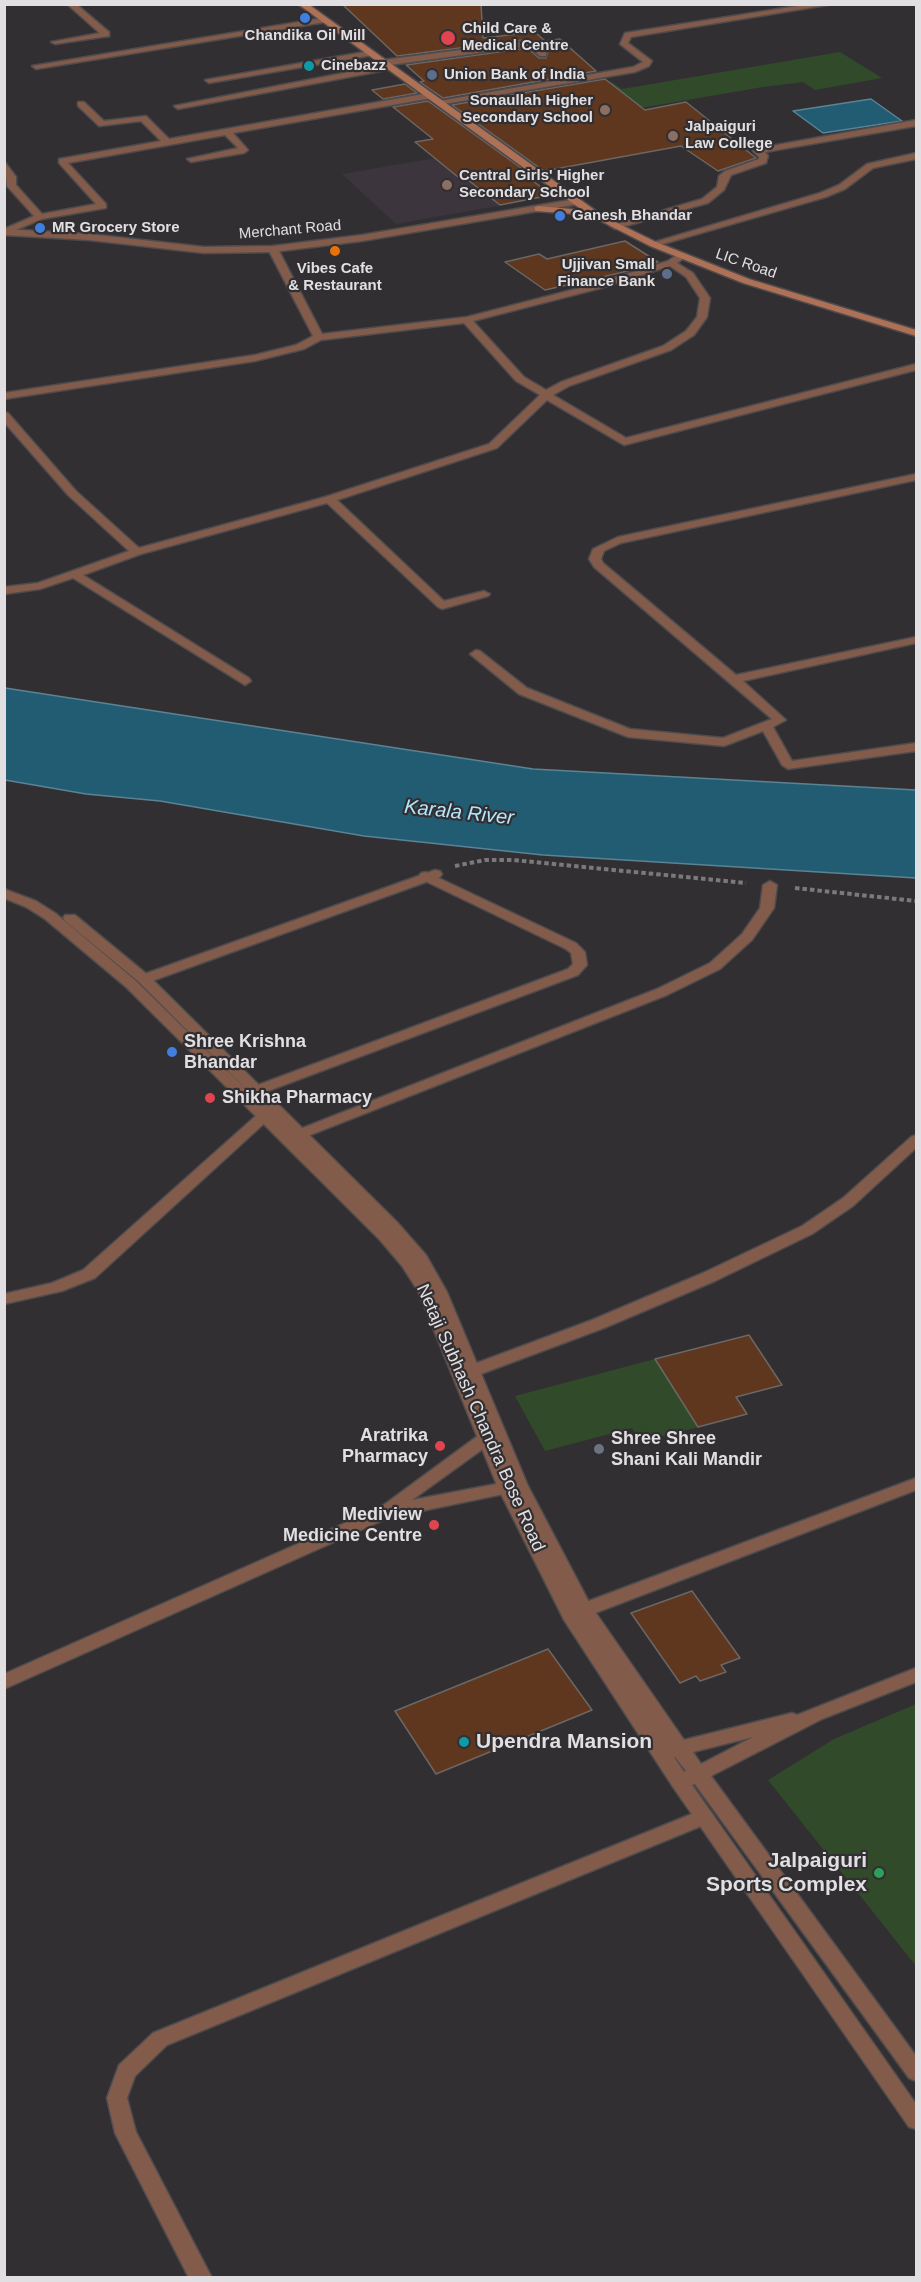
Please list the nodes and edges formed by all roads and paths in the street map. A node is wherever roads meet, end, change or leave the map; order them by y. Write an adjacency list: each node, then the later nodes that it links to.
1 (71, 4): 7 (street)
2 (302, 4): 6 (main road, LIC Road)
3 (754, 4): 5 (street)
4 (830, 4): 5 (street)
5 (768, 14): 14 (street)
6 (323, 20): 8 (main road, LIC Road); 11 (street)
7 (55, 42)
8 (370, 53): 10 (main road, LIC Road); 12 (street)
9 (543, 54): 10 (street)
10 (386, 65): 13 (main road, LIC Road); 16 (street)
11 (36, 66)
12 (208, 80)
13 (429, 96): 14 (main road, LIC Road); 18 (street)
14 (438, 102): 23 (main road, LIC Road)
15 (81, 104): 19 (street)
16 (178, 106)
17 (916, 123): 27 (street)
18 (226, 131): 19 (street); 21 (street)
19 (167, 142): 25 (street)
20 (916, 156): 29 (street)
21 (191, 159)
22 (4, 164): 25 (street)
23 (576, 202): 24 (street, Merchant Road); 26 (main road, LIC Road)
24 (538, 209): 26 (main road); 30 (street, Merchant Road)
25 (40, 217): 28 (street)
26 (600, 218): 27 (main road, LIC Road)
27 (615, 226): 29 (main road, LIC Road)
28 (5, 232): 30 (street, Merchant Road)
29 (653, 244): 31 (main road, LIC Road)
30 (273, 249): 35 (street)
31 (681, 256): 32 (street); 34 (main road, LIC Road)
32 (671, 263): 33 (street); 37 (street)
33 (466, 320): 35 (street); 37 (street)
34 (916, 333)
35 (319, 337): 38 (street)
36 (916, 367): 37 (street)
37 (547, 394): 41 (street)
38 (4, 396)
39 (4, 415): 42 (street)
40 (916, 477): 48 (street)
41 (329, 499): 42 (street); 45 (street)
42 (137, 552): 43 (street)
43 (76, 574): 44 (street); 49 (street)
44 (4, 591)
45 (484, 594)
46 (916, 640): 48 (street)
47 (476, 654): 50 (street)
48 (734, 679): 50 (street)
49 (245, 681)
50 (765, 726): 51 (street)
51 (916, 747)
52 (430, 875): 54 (path); 57 (street); 58 (street)
53 (4, 882): 57 (street, Netaji Subhash Chandra Bose Road)
54 (770, 885): 56 (path); 60 (street)
55 (4, 893): 57 (street, Netaji Subhash Chandra Bose Road)
56 (916, 901)
57 (137, 981): 58 (street, Netaji Subhash Chandra Bose Road); 59 (street, Netaji Subhash Chandra Bose Road)
58 (255, 1091): 60 (street, Netaji Subhash Chandra Bose Road)
59 (264, 1116): 62 (street); 64 (street, Netaji Subhash Chandra Bose Road)
60 (300, 1134): 63 (street, Netaji Subhash Chandra Bose Road)
61 (916, 1140): 63 (street)
62 (4, 1299)
63 (472, 1371): 66 (street, Netaji Subhash Chandra Bose Road)
64 (485, 1439): 66 (street, Netaji Subhash Chandra Bose Road); 67 (street)
65 (916, 1484): 68 (street)
66 (513, 1487): 67 (street); 68 (street, Netaji Subhash Chandra Bose Road)
67 (384, 1512): 70 (street)
68 (577, 1612): 72 (street, Netaji Subhash Chandra Bose Road); 73 (street, Netaji Subhash Chandra Bose Road)
69 (916, 1675): 71 (street)
70 (4, 1682)
71 (815, 1714): 72 (street); 74 (street)
72 (680, 1747): 73 (street); 74 (street, Netaji Subhash Chandra Bose Road)
73 (662, 1755): 75 (street, Netaji Subhash Chandra Bose Road)
74 (700, 1774): 75 (street); 77 (street, Netaji Subhash Chandra Bose Road)
75 (680, 1782): 76 (street, Netaji Subhash Chandra Bose Road)
76 (704, 1817): 78 (street, Netaji Subhash Chandra Bose Road); 79 (street)
77 (916, 2072)
78 (916, 2120)
79 (201, 2277)

